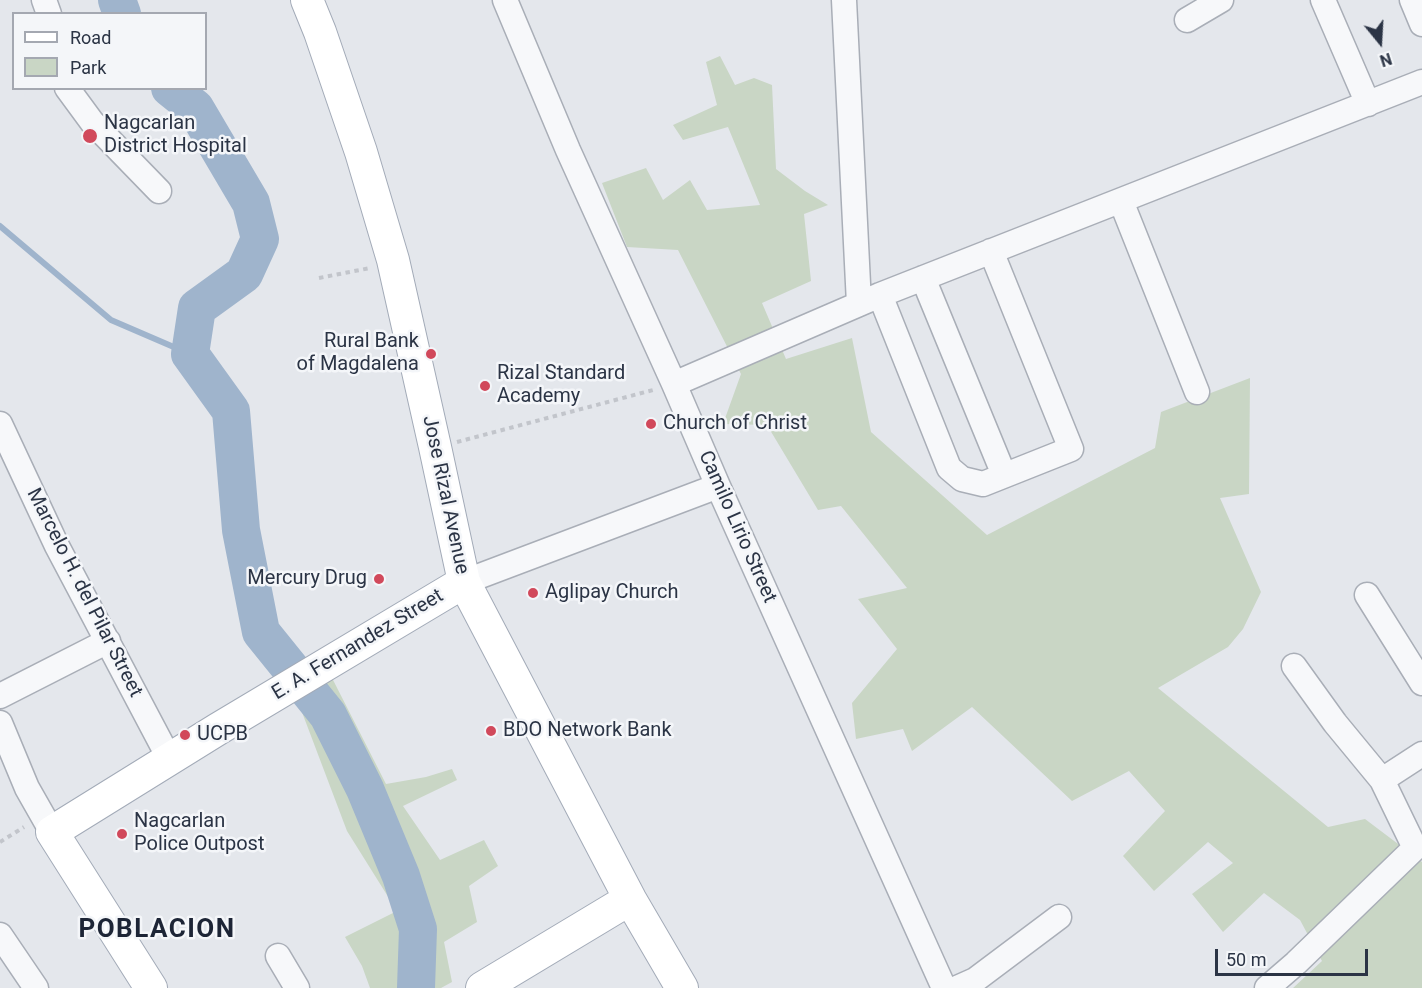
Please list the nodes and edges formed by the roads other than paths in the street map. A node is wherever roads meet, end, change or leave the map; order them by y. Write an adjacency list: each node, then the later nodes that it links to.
1 (307, 0): 22 (main road, Jose Rizal Avenue)
2 (505, 0): 17 (street, Camilo Lirio Street)
3 (843, 0): 16 (street)
4 (1221, 0): 7 (street)
5 (1323, 0): 11 (street)
6 (1412, 0): 8 (street)
7 (1187, 20)
8 (1422, 24)
9 (1422, 82): 11 (street)
10 (68, 90): 12 (street)
11 (1368, 104): 13 (street)
12 (159, 191)
13 (1121, 201): 14 (street); 18 (street)
14 (991, 252): 15 (street); 20 (street)
15 (923, 278): 16 (street); 20 (street)
16 (870, 300): 17 (street); 20 (street)
17 (674, 384): 21 (street, Camilo Lirio Street)
18 (1197, 392)
19 (0, 424): 24 (street, Marcelo H. del Pilar Street)
20 (1004, 475)
21 (718, 486): 22 (street, E. A. Fernandez Street); 42 (street, Camilo Lirio Street)
22 (464, 582): 30 (main road, E. A. Fernandez Street); 33 (main road, Jose Rizal Avenue)
23 (1367, 596): 26 (street)
24 (108, 641): 27 (street); 30 (street, Marcelo H. del Pilar Street)
25 (1294, 666): 31 (street)
26 (1422, 683)
27 (0, 696)
28 (0, 723): 32 (street)
29 (1422, 754): 31 (street)
30 (170, 760): 32 (main road, E. A. Fernandez Street)
31 (1382, 780): 44 (street)
32 (47, 824): 38 (main road)
33 (630, 899): 40 (main road); 41 (main road, Jose Rizal Avenue)
34 (1059, 917): 43 (street)
35 (0, 935): 37 (street)
36 (278, 956): 39 (street)
37 (36, 988)
38 (151, 988)
39 (297, 988)
40 (482, 988)
41 (682, 988)
42 (944, 988)
43 (957, 988)
44 (1267, 988)

